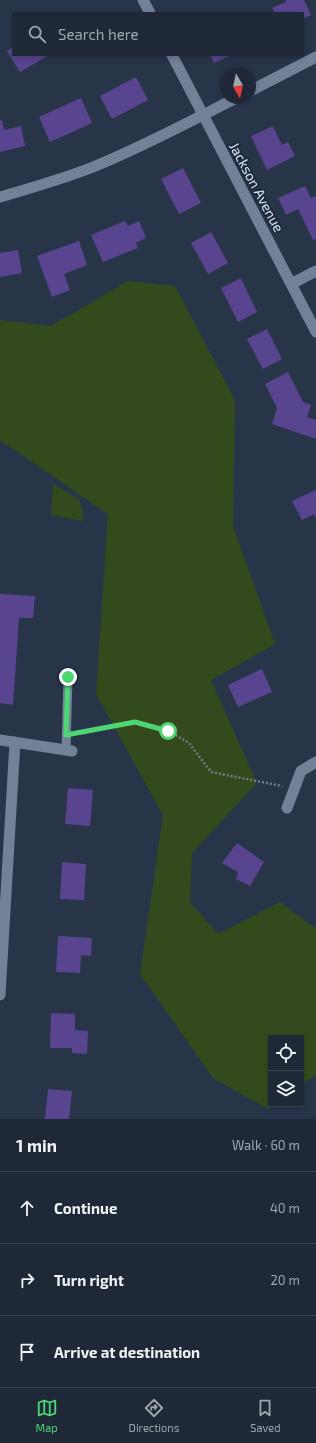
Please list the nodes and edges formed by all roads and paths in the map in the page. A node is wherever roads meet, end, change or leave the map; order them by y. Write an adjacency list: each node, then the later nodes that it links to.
1 (143, 0): 2 (street)
2 (149, 12)
3 (173, 56): 7 (street, Jackson Avenue)
4 (316, 57): 5 (street)
5 (256, 88)
6 (224, 104): 7 (street)
7 (203, 115): 8 (street); 10 (street, Jackson Avenue)
8 (0, 197)
9 (316, 271): 10 (street)
10 (291, 284): 11 (street, Jackson Avenue)
11 (316, 332)
12 (68, 677): 13 (lane)
13 (66, 735): 16 (lane); 18 (path)
14 (0, 740): 15 (street)
15 (15, 742): 16 (street); 20 (street)
16 (69, 751)
17 (316, 762): 18 (street)
18 (295, 788): 19 (street)
19 (287, 808)
20 (0, 995)

